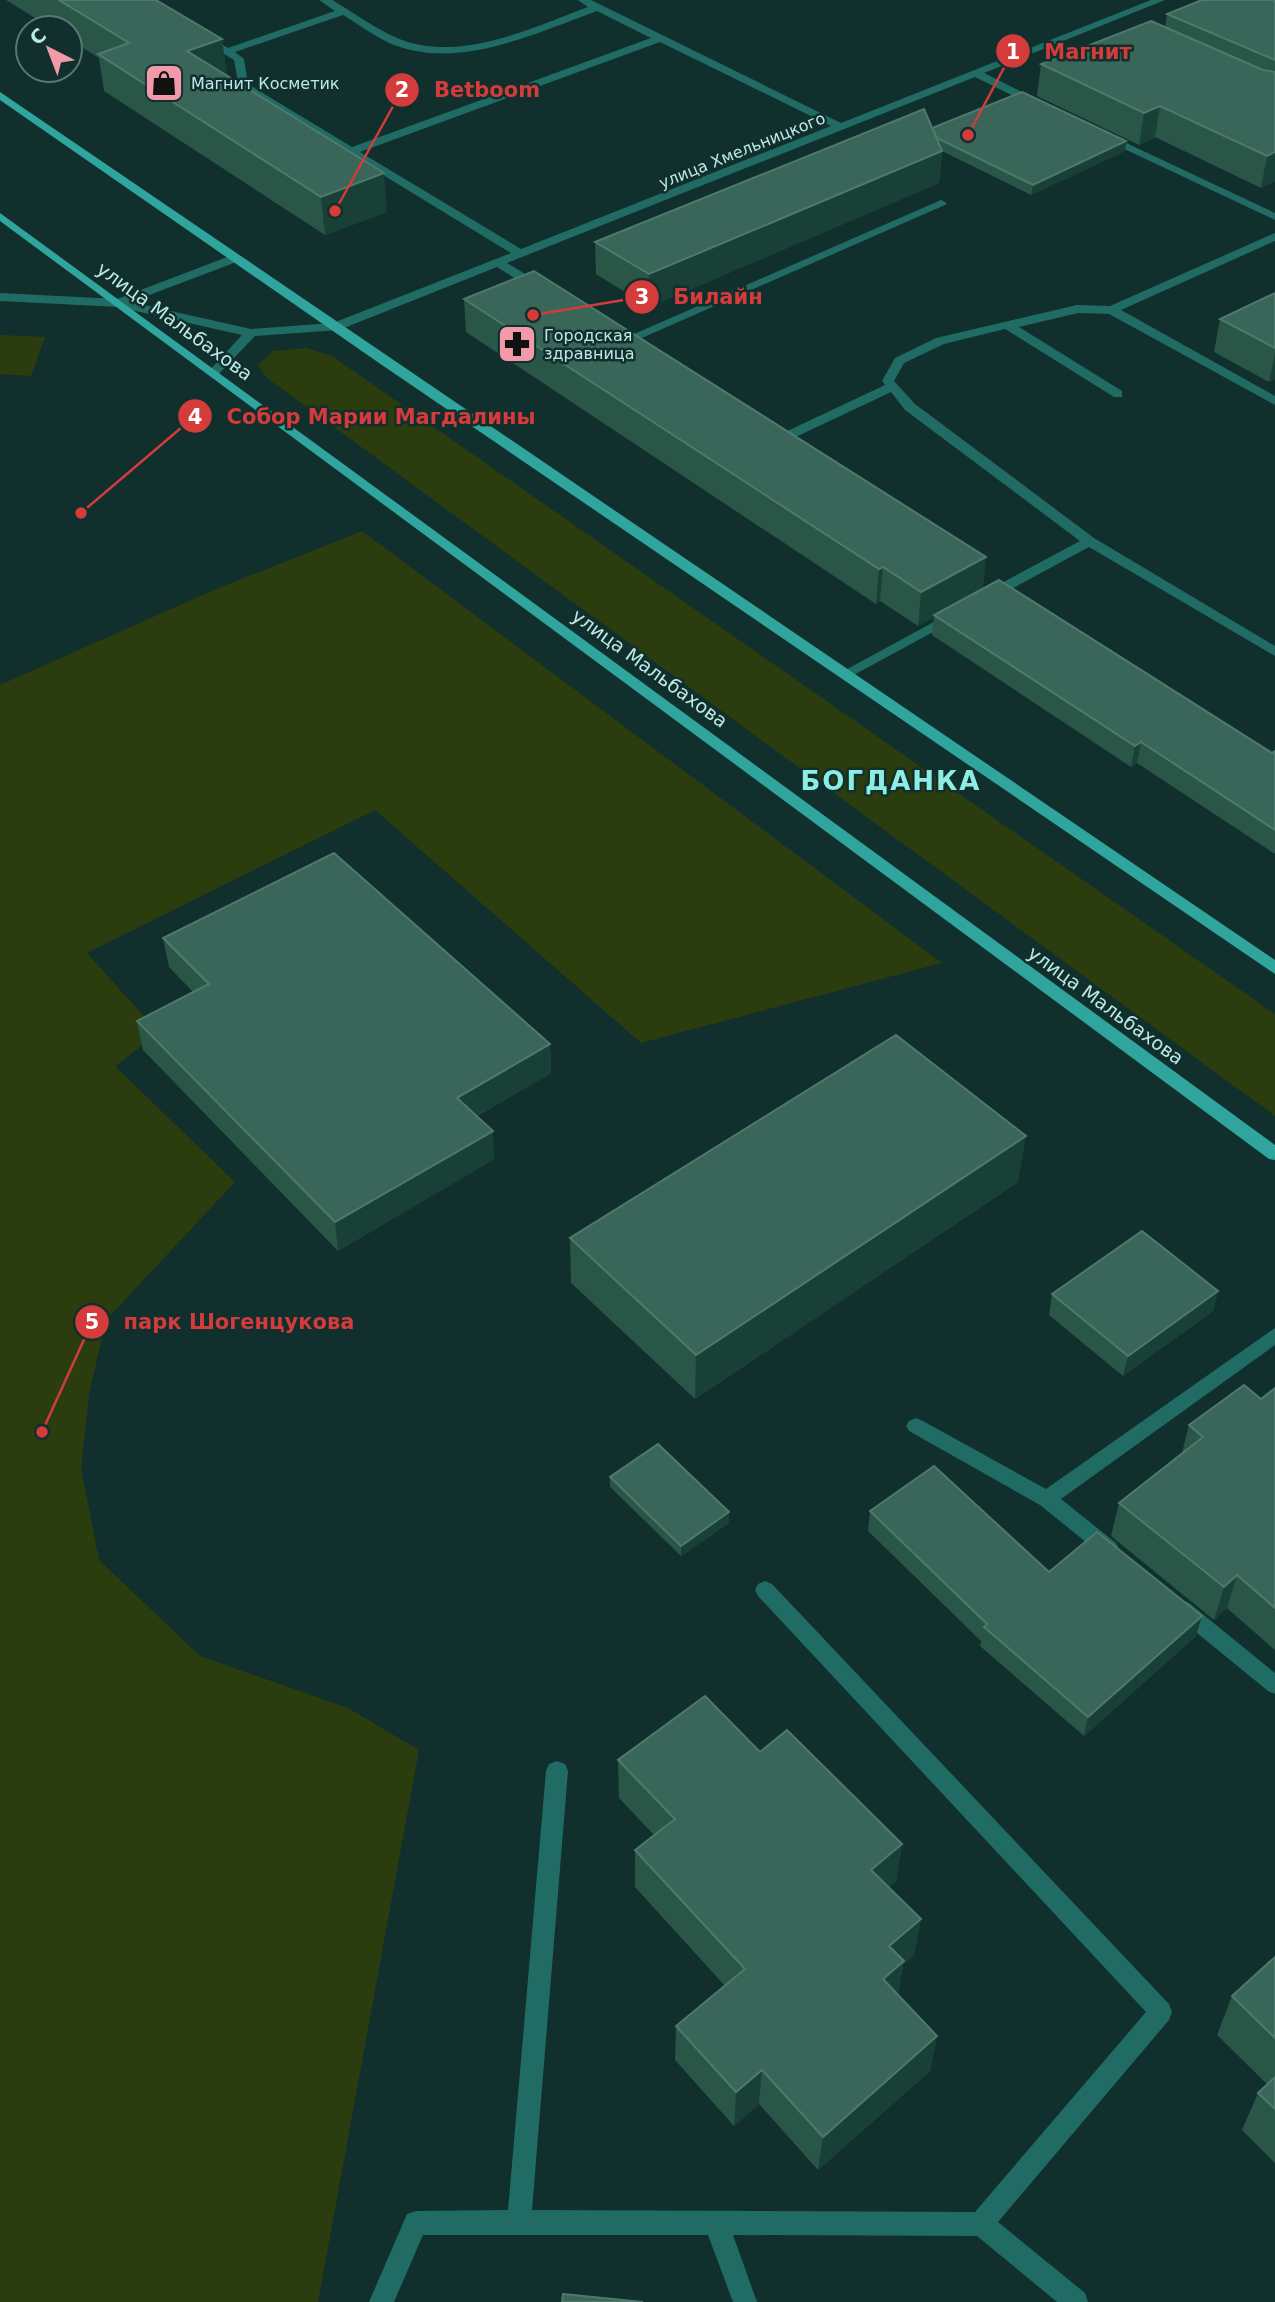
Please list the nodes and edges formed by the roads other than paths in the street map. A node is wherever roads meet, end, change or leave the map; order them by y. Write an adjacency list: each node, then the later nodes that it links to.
1 (324, 0): 5 (street)
2 (583, 0): 4 (street)
3 (1160, 0): 6 (street, улица Хмельницкого)
4 (597, 6): 5 (street); 9 (street)
5 (344, 11): 10 (street)
6 (1100, 24): 7 (street); 11 (street, улица Хмельницкого)
7 (1112, 30)
8 (193, 32): 10 (street)
9 (660, 38): 14 (street); 16 (street)
10 (226, 52): 16 (street)
11 (977, 74): 13 (street); 14 (street, улица Хмельницкого)
12 (0, 94): 22 (main road)
13 (1051, 110)
14 (841, 127): 21 (street, улица Хмельницкого)
15 (1088, 128): 19 (street)
16 (351, 151): 21 (street)
17 (942, 203): 31 (street)
18 (0, 216): 26 (main road, улица Мальбахова)
19 (1275, 218)
20 (1275, 237): 27 (street)
21 (520, 254): 23 (street, улица Хмельницкого)
22 (235, 258): 26 (street); 29 (main road)
23 (499, 263): 25 (street); 29 (street, улица Хмельницкого)
24 (0, 297): 26 (street)
25 (556, 298)
26 (118, 303): 30 (street, улица Хмельницкого); 32 (main road, улица Мальбахова)
27 (1112, 310): 28 (street); 35 (street)
28 (1007, 325): 33 (street); 34 (street)
29 (335, 327): 30 (street, улица Хмельницкого); 39 (main road)
30 (251, 333): 32 (street)
31 (624, 341)
32 (214, 372): 41 (main road, улица Мальбахова)
33 (892, 387): 36 (street); 37 (street)
34 (1118, 394)
35 (1275, 401)
36 (758, 425)
37 (1089, 541): 38 (street); 39 (street)
38 (1275, 652)
39 (845, 674): 40 (main road)
40 (1275, 968)
41 (1275, 1154)
42 (1275, 1335): 44 (street)
43 (916, 1426): 44 (street)
44 (1047, 1499): 45 (street)
45 (1119, 1558)
46 (765, 1590): 52 (street)
47 (1171, 1600): 48 (street)
48 (1275, 1685)
49 (557, 1771): 50 (street)
50 (519, 2222): 51 (street); 53 (street)
51 (716, 2223): 52 (street); 54 (street)
52 (981, 2224): 55 (street)
53 (381, 2302)
54 (745, 2302)
55 (1076, 2302)

